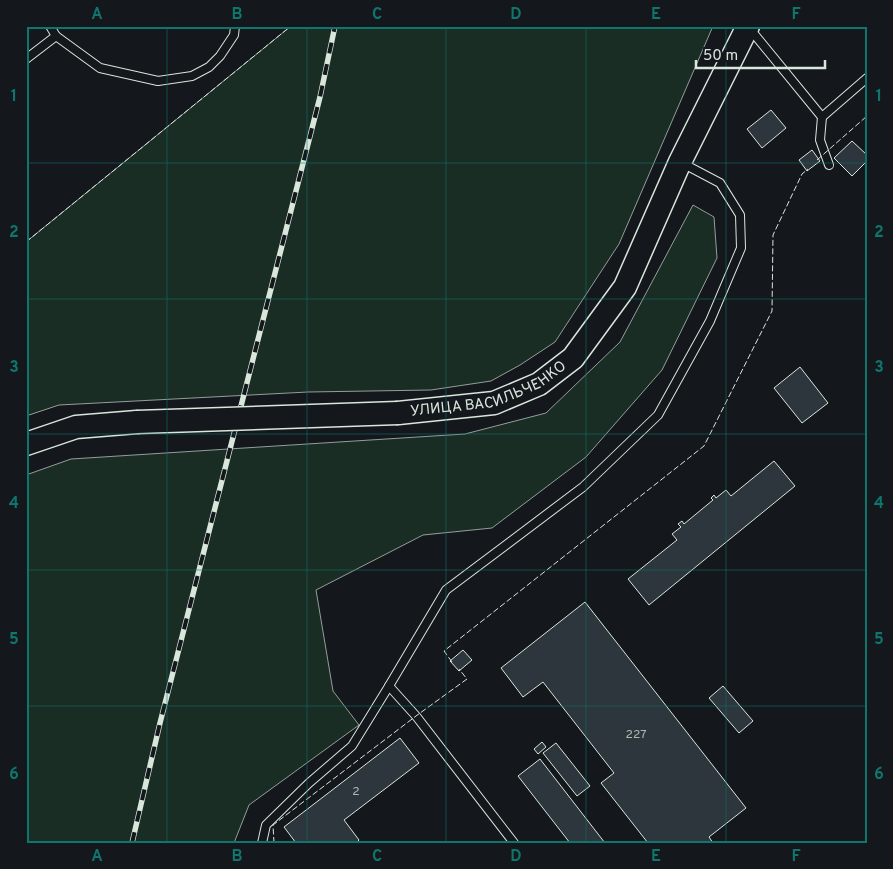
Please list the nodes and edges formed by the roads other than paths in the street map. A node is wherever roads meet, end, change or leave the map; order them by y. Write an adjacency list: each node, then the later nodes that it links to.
1 (50, 26): 4 (lane)
2 (236, 26): 4 (lane)
3 (748, 26): 7 (lane); 8 (main road, УЛИЦА ВАСИЛЬЧЕНКО)
4 (56, 36): 5 (lane)
5 (26, 59)
6 (867, 78): 7 (lane)
7 (822, 117): 9 (lane)
8 (680, 162): 10 (main road, УЛИЦА ВАСИЛЬЧЕНКО, bridge); 11 (lane)
9 (829, 166)
10 (26, 444)
11 (389, 686): 12 (lane); 13 (lane)
12 (262, 843)
13 (514, 843)

